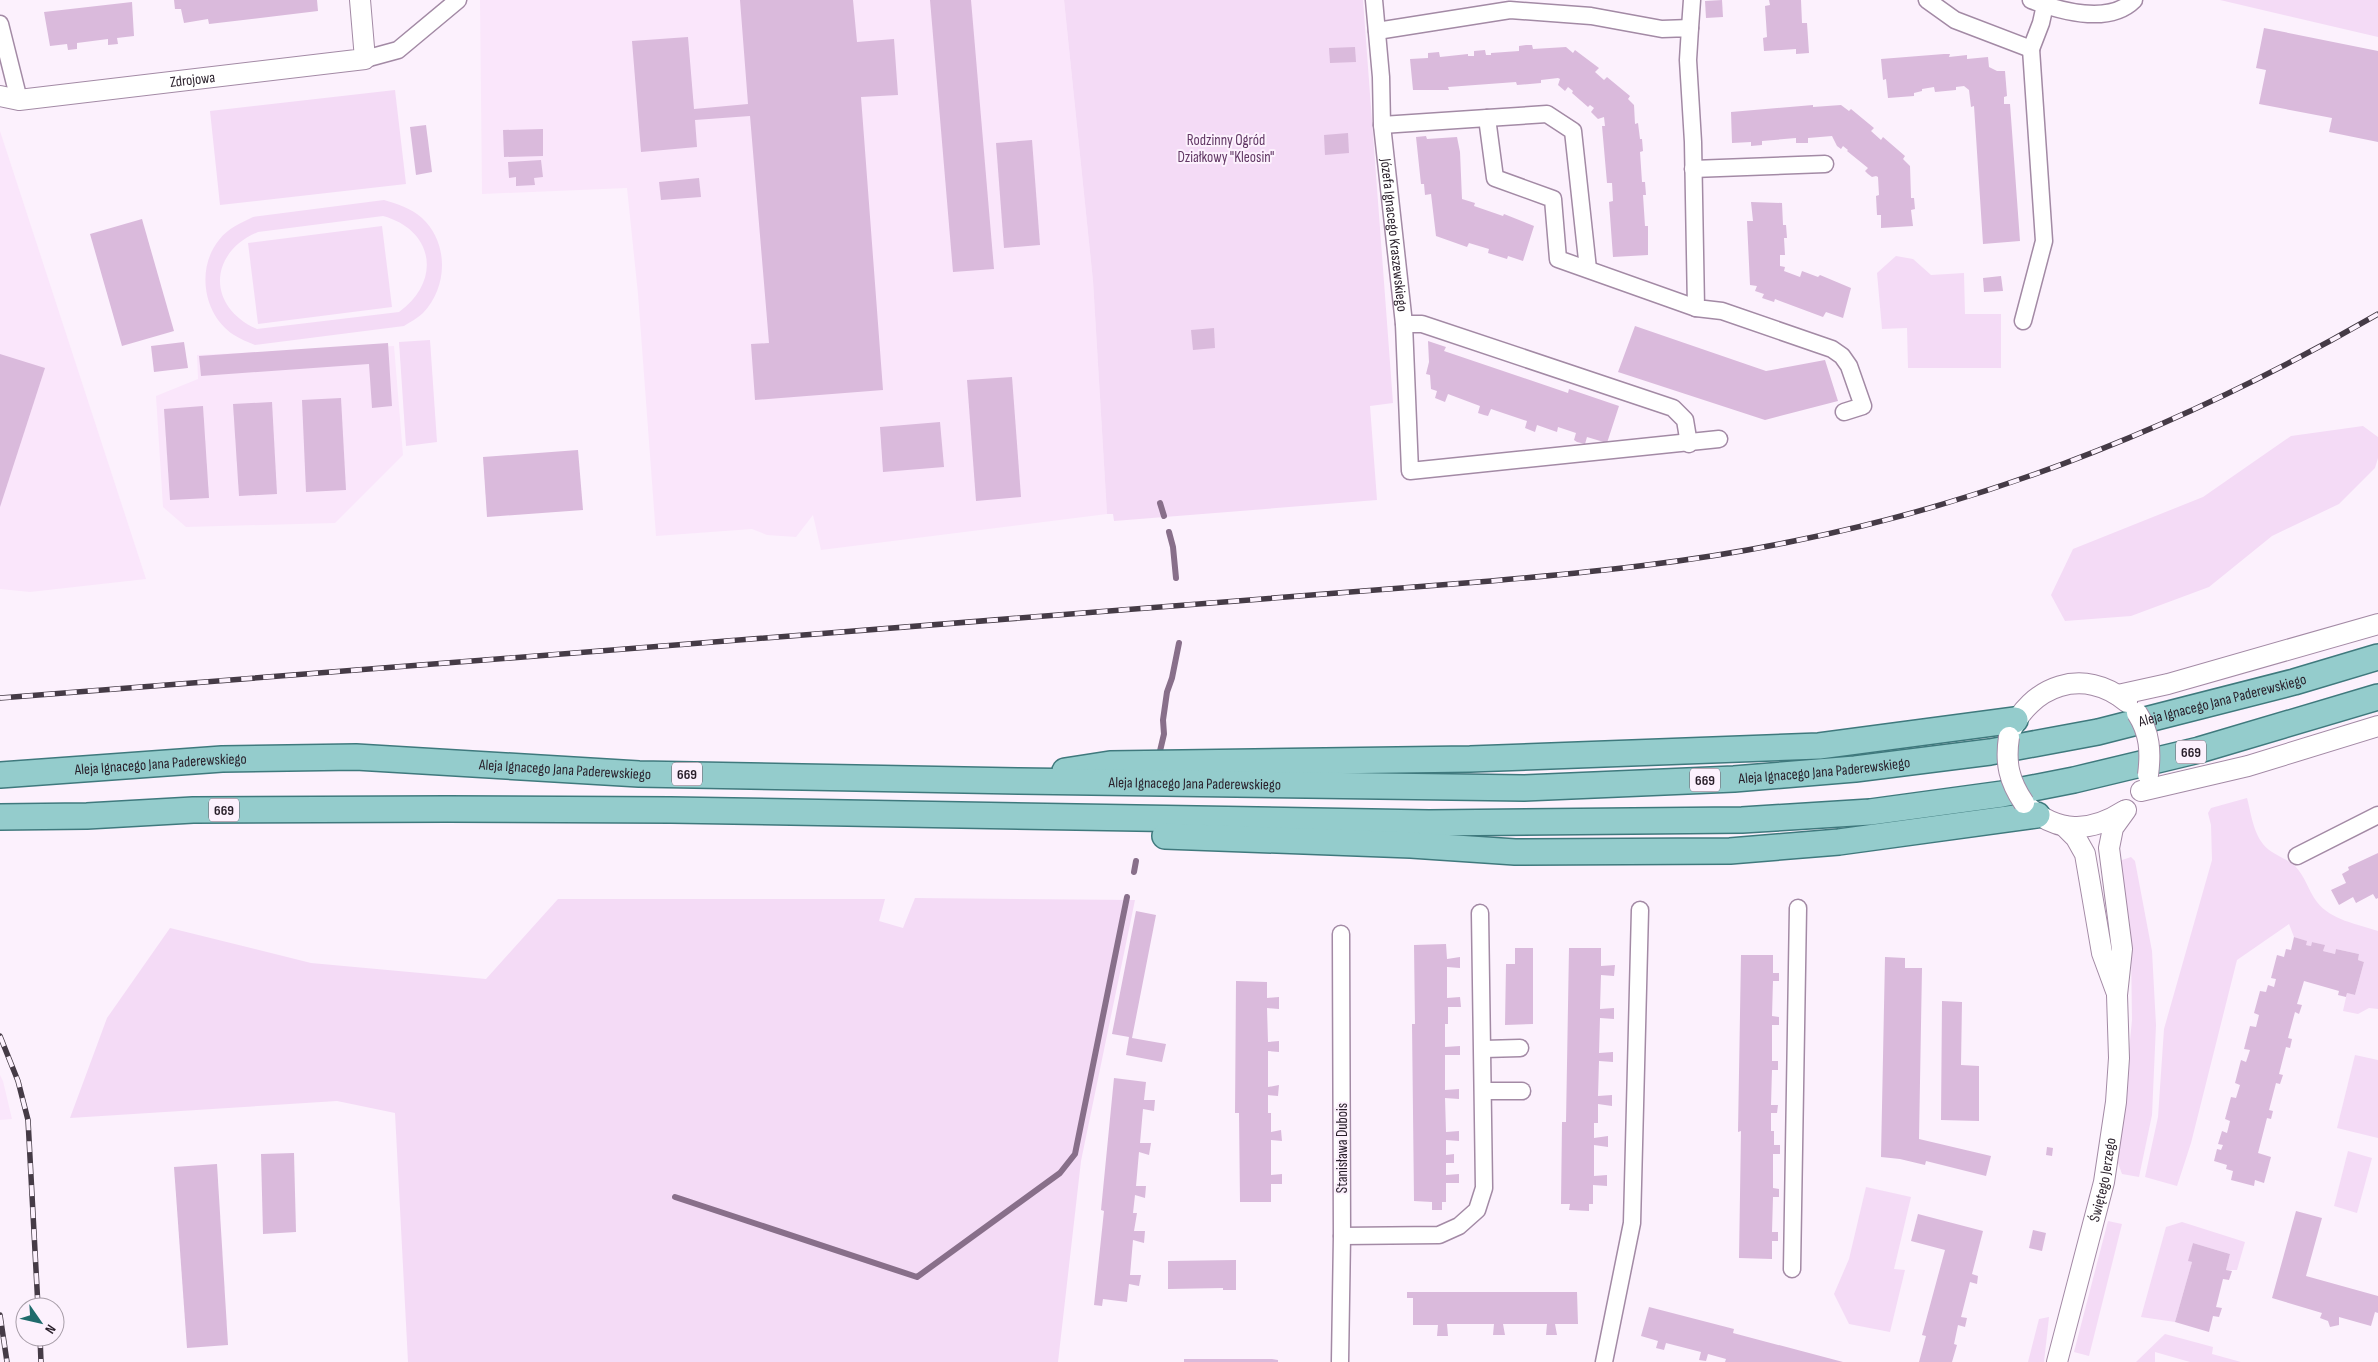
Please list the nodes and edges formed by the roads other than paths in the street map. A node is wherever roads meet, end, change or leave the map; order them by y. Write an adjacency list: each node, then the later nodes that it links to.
1 (360, 0): 13 (street)
2 (458, 0): 13 (street, Zdrojowa)
3 (1374, 0): 11 (street, Józefa Ignacego Kraszewskiego)
4 (1692, 0): 10 (street)
5 (1927, 0): 12 (street)
6 (2134, 0): 7 (street)
7 (2038, 3): 12 (street)
8 (1590, 8): 10 (street); 11 (street)
9 (0, 24): 14 (street)
10 (1690, 28): 18 (street)
11 (1377, 31): 16 (street, Józefa Ignacego Kraszewskiego)
12 (2031, 49): 21 (street)
13 (365, 59): 14 (street, Zdrojowa)
14 (9, 98)
15 (1487, 118): 16 (street); 19 (street); 19 (street)
16 (1382, 125): 22 (street, Józefa Ignacego Kraszewskiego)
17 (1825, 164): 18 (street)
18 (1693, 169): 20 (street)
19 (1588, 269): 20 (street)
20 (1696, 308): 23 (street)
21 (2023, 321)
22 (1404, 324): 25 (street); 25 (street, Józefa Ignacego Kraszewskiego)
23 (1844, 412)
24 (1719, 439): 25 (street)
25 (1690, 444)
26 (2378, 624): 28 (street)
27 (2378, 657): 33 (main road, Aleja Ignacego Jana Paderewskiego / 669)
28 (2118, 695): 31 (street); 34 (street, bridge)
29 (2378, 697): 38 (main road, 669)
30 (2378, 726): 34 (street)
31 (2012, 728): 33 (main road); 35 (street, bridge)
32 (0, 775): 33 (main road, Aleja Ignacego Jana Paderewskiego / 669)
33 (1019, 781)
34 (2144, 783): 36 (street)
35 (2030, 809): 38 (main road); 40 (street)
36 (2126, 810): 40 (street); 46 (street, Świętego Jerzego)
37 (2378, 815): 41 (street)
38 (1065, 817): 39 (main road, 669)
39 (0, 818)
40 (2064, 826): 46 (street, Świętego Jerzego)
41 (2297, 856)
42 (1798, 908): 52 (street)
43 (1640, 910): 54 (street)
44 (1480, 913): 48 (street)
45 (1341, 934): 51 (street, Stanisława Dubois)
46 (2117, 995): 55 (street, Świętego Jerzego)
47 (1520, 1048): 48 (street)
48 (1484, 1049): 49 (street)
49 (1485, 1091): 50 (street); 51 (street)
50 (1522, 1091)
51 (1342, 1236): 53 (street, Stanisława Dubois)
52 (1792, 1269)
53 (1340, 1362)
54 (1604, 1362)
55 (2057, 1362)

